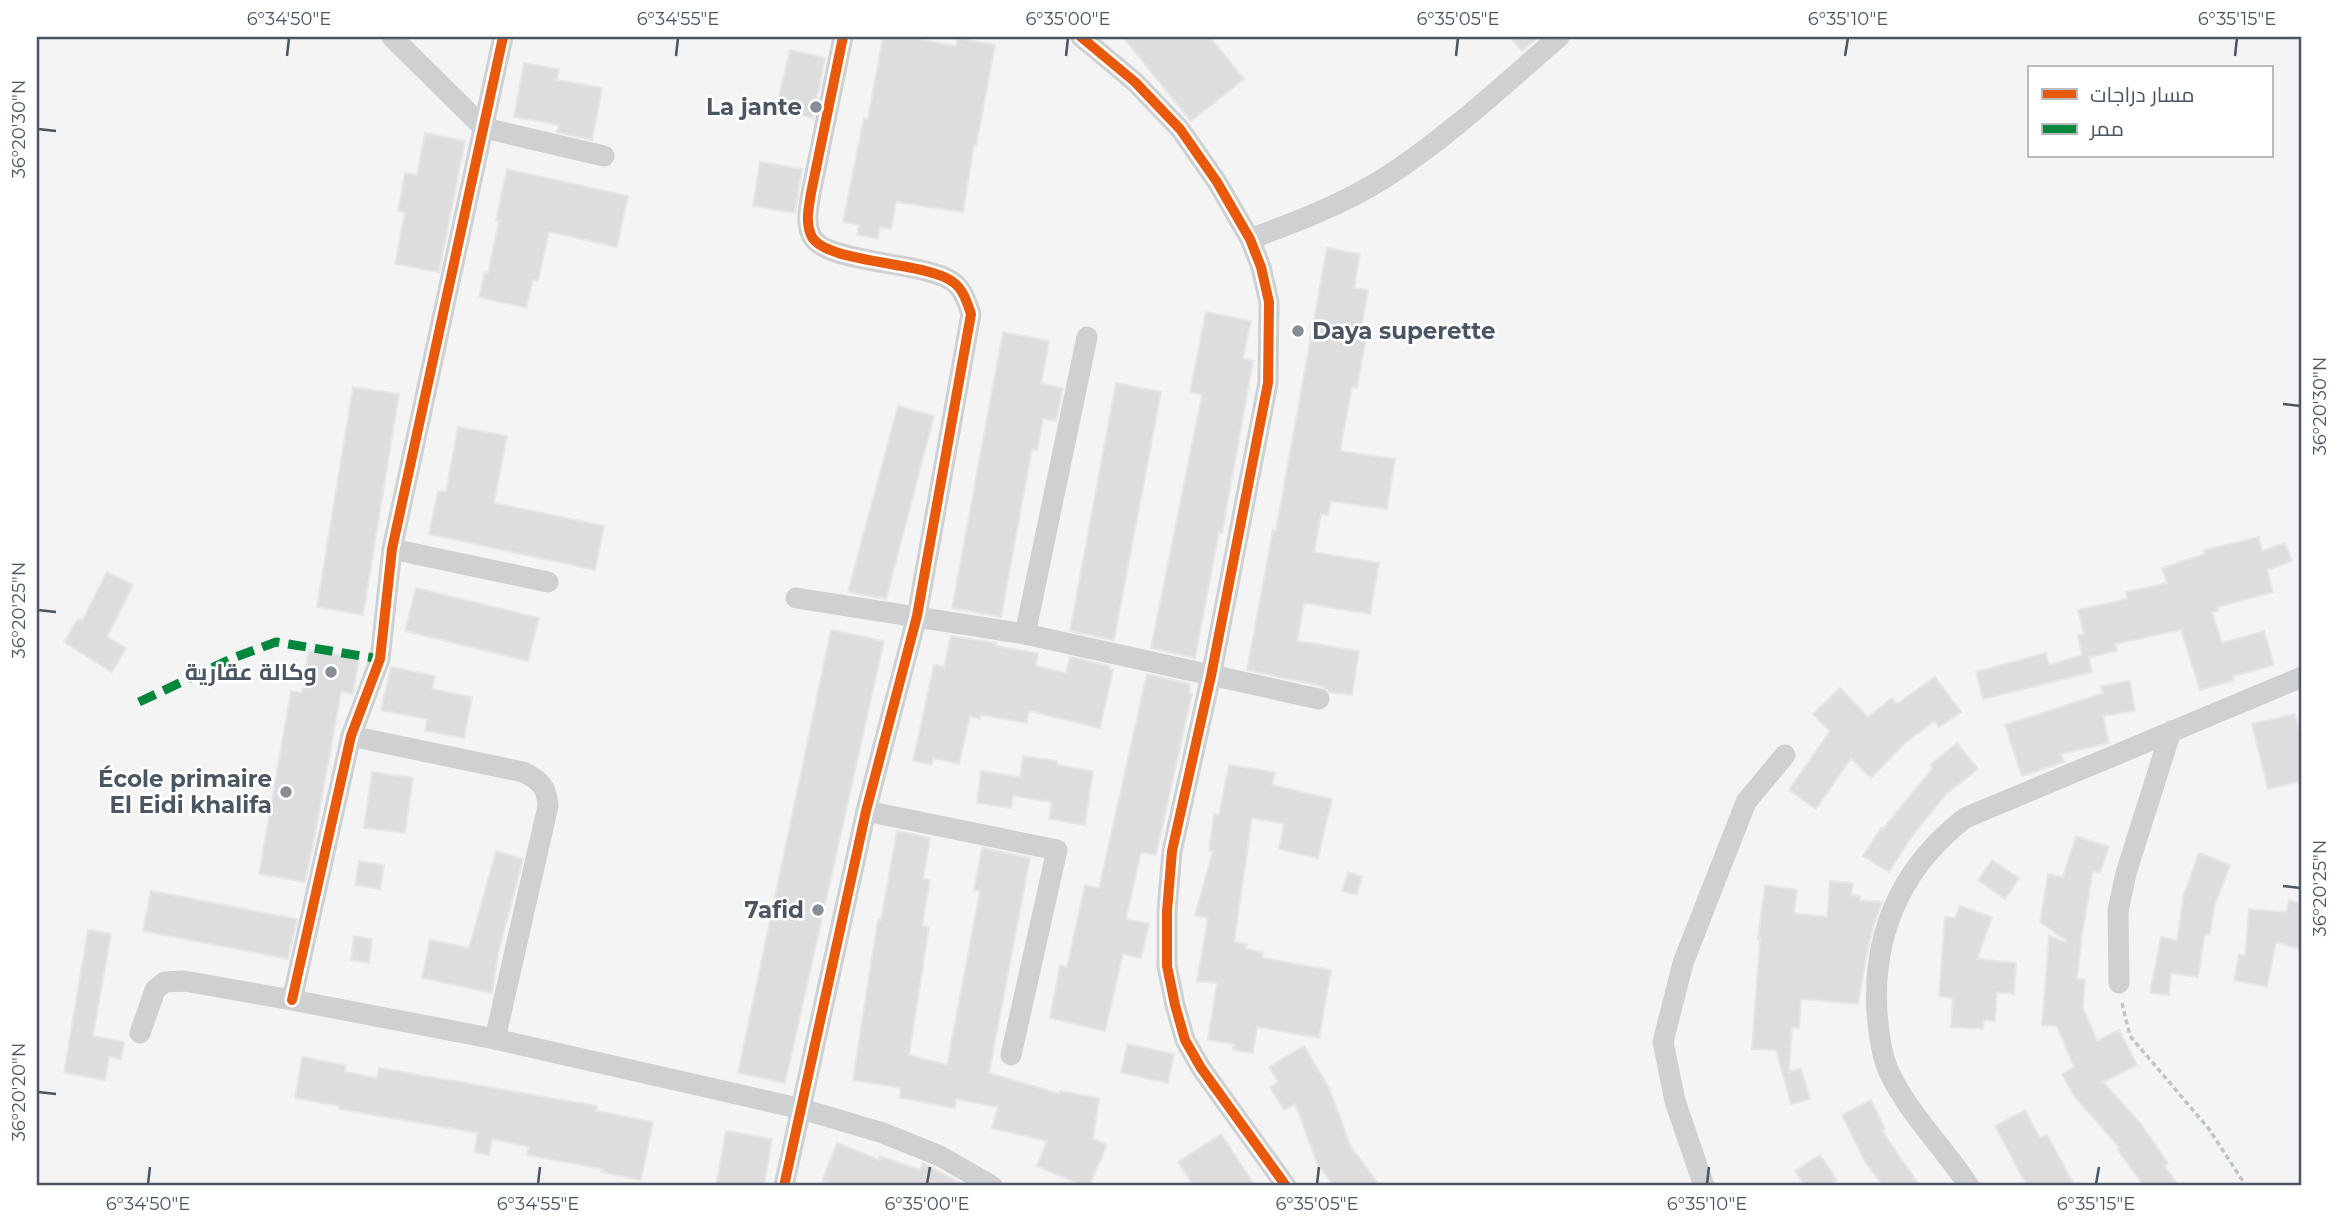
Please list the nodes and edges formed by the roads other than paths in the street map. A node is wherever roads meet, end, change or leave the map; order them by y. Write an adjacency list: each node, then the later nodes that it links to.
1 (392, 37): 6 (street)
2 (503, 37): 6 (street)
3 (843, 37): 13 (street)
4 (1081, 37): 8 (street)
5 (1559, 37): 8 (street)
6 (484, 128): 7 (street); 10 (street)
7 (604, 156)
8 (1250, 239): 15 (street)
9 (1087, 337): 14 (street)
10 (392, 549): 11 (street); 19 (street)
11 (548, 582)
12 (796, 597): 13 (street)
13 (917, 616): 14 (street); 21 (street)
14 (1025, 634): 15 (street)
15 (1212, 676): 17 (street); 30 (street)
16 (2302, 677): 18 (street)
17 (1319, 699)
18 (2171, 731): 22 (street); 32 (street)
19 (351, 736): 23 (street); 25 (street)
20 (1785, 755): 31 (street)
21 (866, 811): 26 (street); 27 (street)
22 (2119, 983)
23 (292, 1000): 24 (street); 25 (street)
24 (140, 1033)
25 (495, 1040): 27 (street)
26 (1012, 1055)
27 (802, 1109): 28 (street); 29 (street)
28 (784, 1186)
29 (992, 1186)
30 (1286, 1186)
31 (1704, 1186)
32 (1969, 1186)

